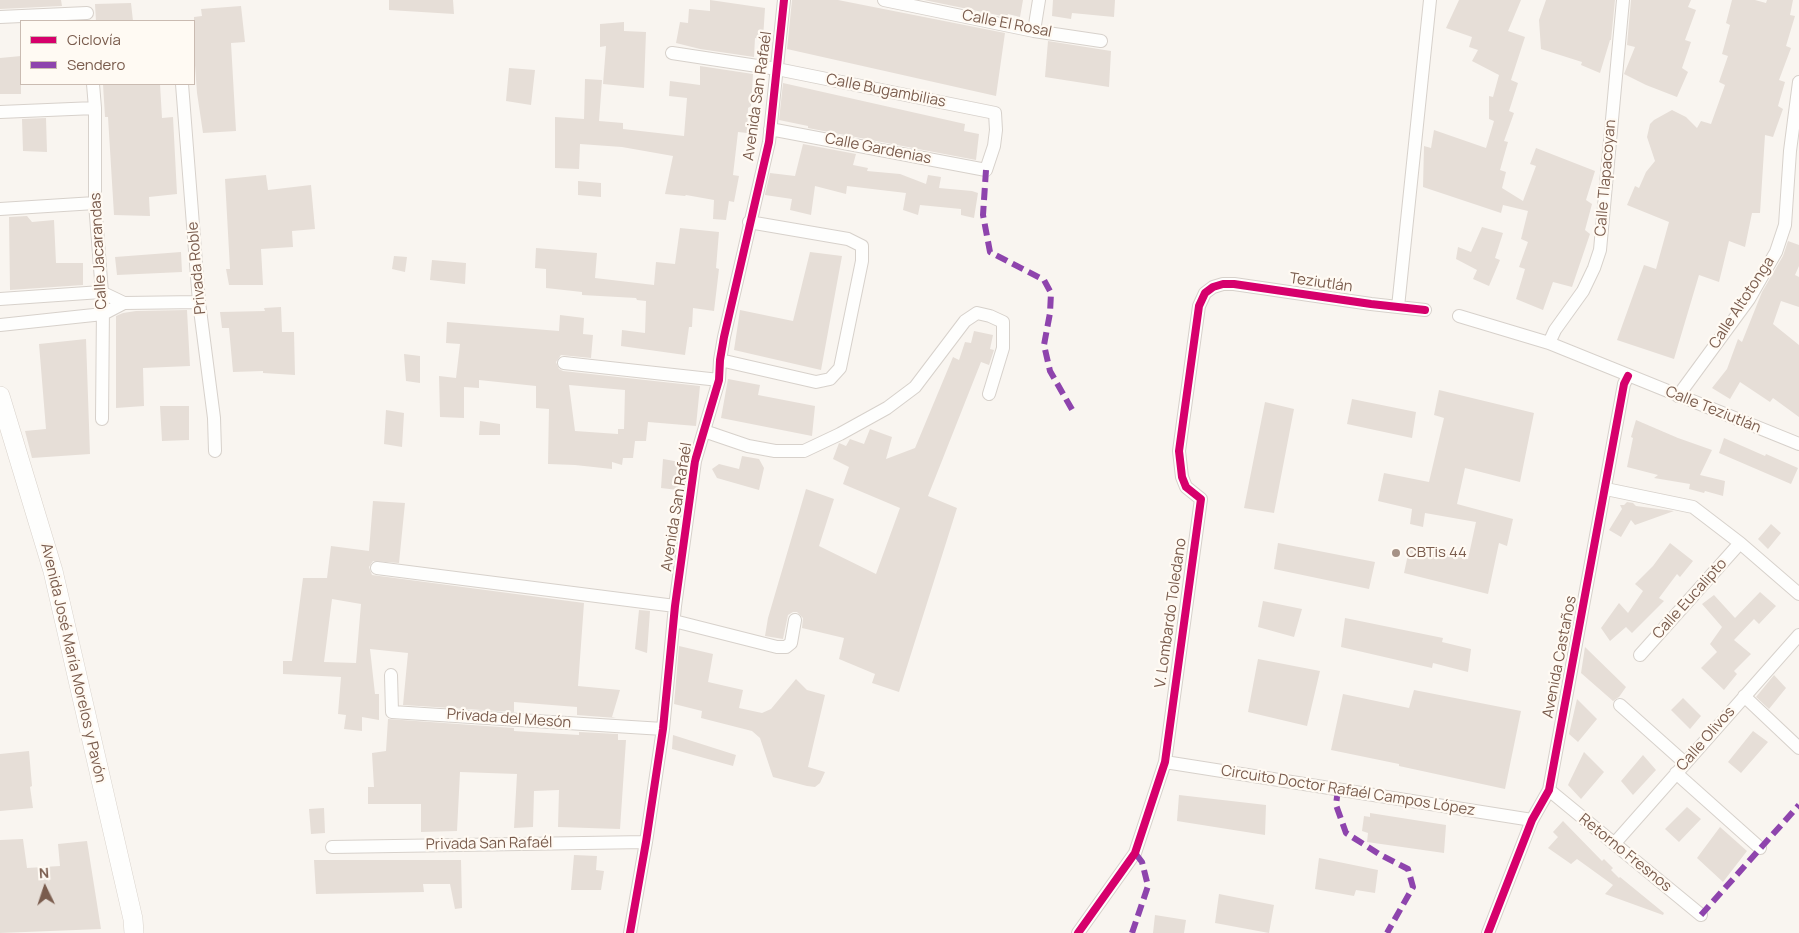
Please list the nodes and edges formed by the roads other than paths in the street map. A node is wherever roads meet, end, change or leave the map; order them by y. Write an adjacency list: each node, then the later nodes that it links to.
1 (784, 0): 11 (street, Avenida San Rafaél)
2 (884, 0): 8 (street, Calle El Rosal)
3 (1039, 0): 8 (street)
4 (1430, 0): 27 (street)
5 (1624, 0): 32 (street, Calle Tlapacoyan)
6 (87, 11): 7 (street)
7 (0, 17)
8 (1034, 31): 9 (street, Calle El Rosal)
9 (1101, 41)
10 (672, 53): 11 (street, Calle Bugambilias)
11 (777, 69): 17 (street, Avenida San Rafaél); 18 (street, Calle Bugambilias)
12 (1799, 82): 39 (street, Calle Altotonga)
13 (93, 85): 15 (street, Calle Jacarandas)
14 (182, 85): 25 (street, Privada Roble)
15 (95, 108): 16 (street); 19 (street, Calle Jacarandas)
16 (0, 112)
17 (770, 129): 18 (street, Calle Gardenias); 21 (street, Avenida San Rafaél)
18 (986, 170)
19 (96, 203): 20 (street); 23 (street, Calle Jacarandas)
20 (0, 209)
21 (749, 222): 33 (street, Avenida San Rafaél); 33 (street)
22 (1213, 287): 27 (street, Teziutlán); 58 (street, V. Lombardo Toledano)
23 (101, 292): 24 (street); 26 (street); 29 (street, Calle Jacarandas)
24 (0, 299)
25 (199, 302): 26 (street); 43 (street, Privada Roble)
26 (124, 303): 29 (street)
27 (1398, 307): 28 (street, Teziutlán)
28 (1425, 310)
29 (103, 314): 31 (street); 40 (street, Calle Jacarandas)
30 (1459, 316): 32 (street)
31 (0, 326)
32 (1549, 343): 35 (street)
33 (720, 360): 36 (street, Avenida San Rafaél)
34 (564, 363): 36 (street)
35 (1628, 376): 39 (street, Calle Teziutlán); 44 (street, Avenida Castaños)
36 (719, 380): 41 (street, Avenida San Rafaél)
37 (988, 394): 41 (street)
38 (0, 396): 68 (main road, Avenida José María Morelos y Pavón)
39 (1678, 396): 42 (street, Calle Teziutlán)
40 (102, 418)
41 (704, 431): 48 (street, Avenida San Rafaél)
42 (1799, 444)
43 (215, 451)
44 (1606, 489): 45 (street); 61 (street, Avenida Castaños)
45 (1740, 543): 47 (street); 52 (street, Calle Eucalipto)
46 (377, 568): 48 (street)
47 (1799, 594)
48 (675, 606): 50 (street, Avenida San Rafaél)
49 (796, 620): 50 (street)
50 (674, 621): 56 (street, Avenida San Rafaél)
51 (1799, 635): 54 (street, Calle Olivos)
52 (1640, 655)
53 (391, 675): 56 (street, Privada del Mesón)
54 (1744, 696): 57 (street); 59 (street, Calle Olivos)
55 (1620, 704): 59 (street)
56 (663, 730): 63 (street, Avenida San Rafaél)
57 (1799, 748)
58 (1165, 762): 62 (street, Circuito Doctor Rafaél Campos López); 70 (street, V. Lombardo Toledano)
59 (1685, 763): 60 (street, Calle Olivos)
60 (1676, 774): 64 (street, Calle Olivos); 66 (street)
61 (1549, 790): 62 (street, Avenida Castaños); 64 (street, Retorno Fresnos)
62 (1532, 820): 71 (street, Avenida Castaños)
63 (646, 842): 65 (street, Privada San Rafaél); 69 (street, Avenida San Rafaél)
64 (1614, 844): 67 (street, Retorno Fresnos)
65 (332, 847)
66 (1760, 848)
67 (1701, 915)
68 (134, 933)
69 (630, 933)
70 (1078, 933)
71 (1488, 933)

